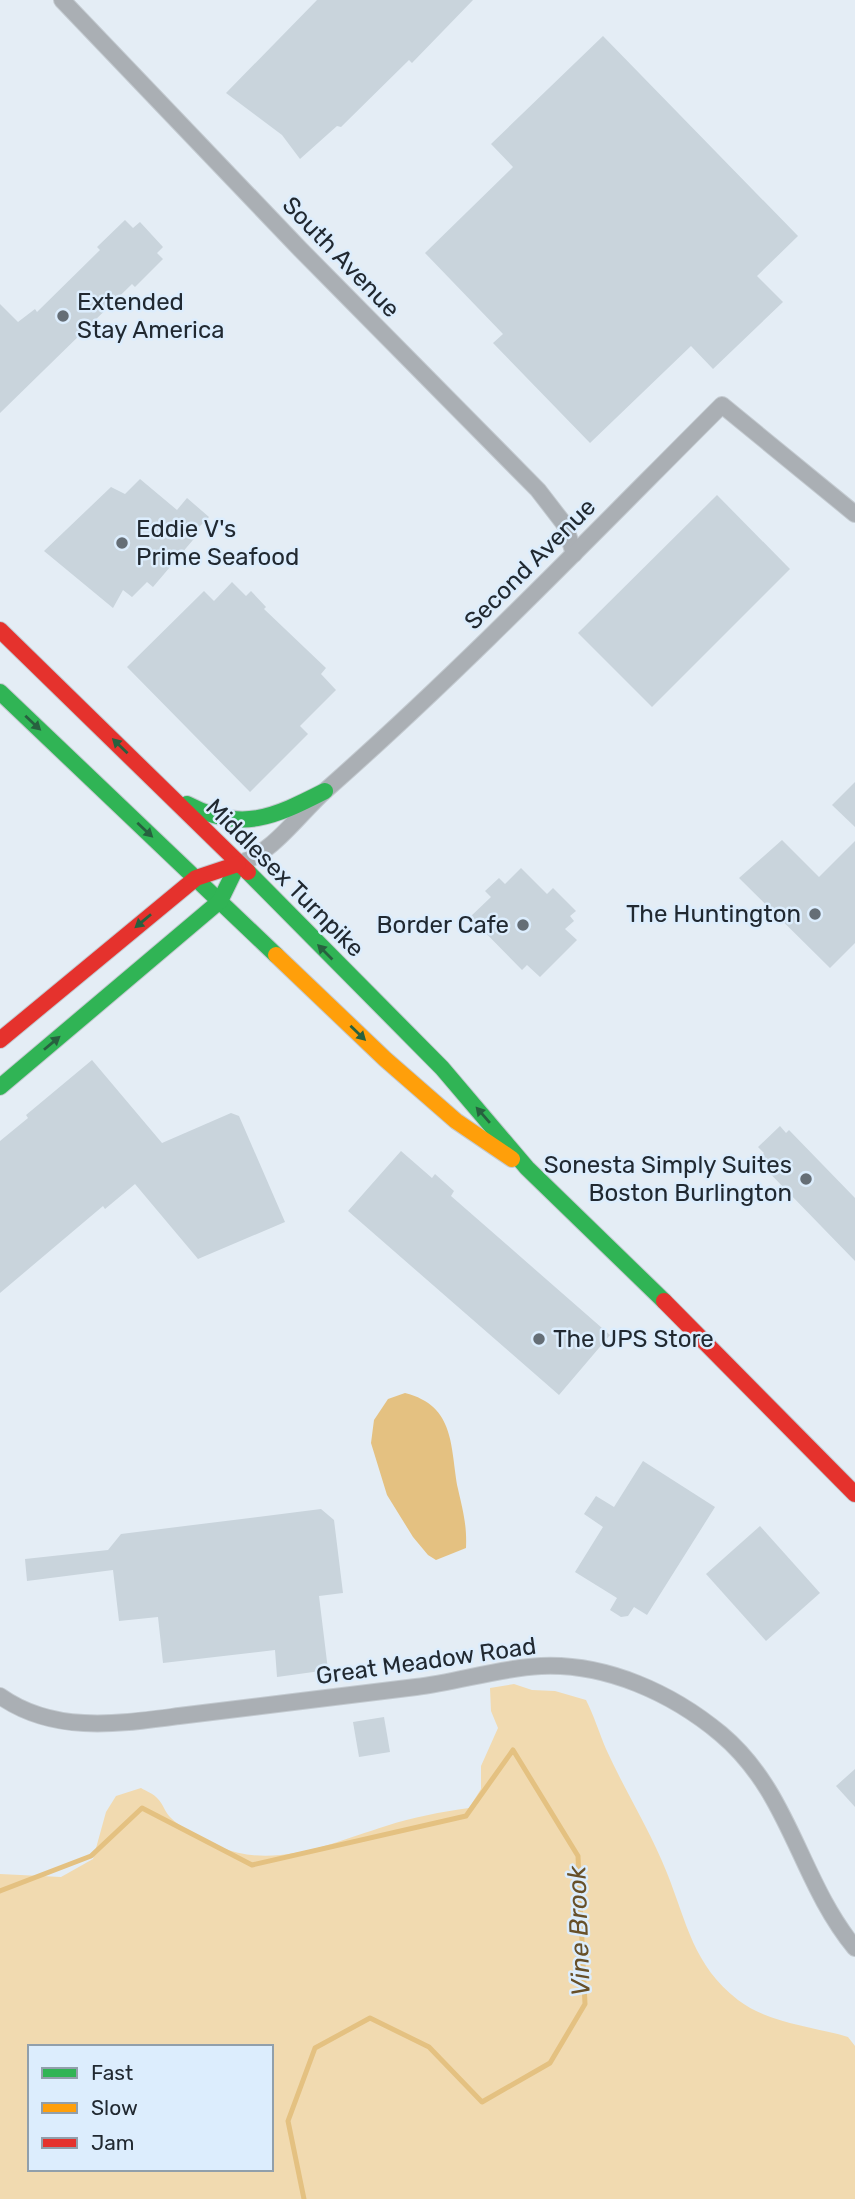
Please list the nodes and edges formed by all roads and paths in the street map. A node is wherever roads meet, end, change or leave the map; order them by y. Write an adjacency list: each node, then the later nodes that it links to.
1 (62, 0): 3 (street, South Avenue)
2 (855, 514): 3 (street, Second Avenue)
3 (574, 554): 6 (street, Second Avenue)
4 (0, 630): 7 (main road, Middlesex Turnpike, one-way to 4)
5 (0, 692): 9 (main road, Middlesex Turnpike, one-way to 9)
6 (325, 791): 7 (main road); 8 (street, Second Avenue)
7 (169, 793): 8 (main road, Middlesex Turnpike)
8 (238, 864): 9 (main road); 10 (main road); 13 (main road, Middlesex Turnpike, one-way to 8)
9 (196, 877): 10 (main road, Middlesex Turnpike); 11 (main road, one-way to 11)
10 (220, 901): 12 (main road, one-way to 10); 13 (main road, Middlesex Turnpike, one-way to 13)
11 (0, 1040)
12 (0, 1087)
13 (527, 1168): 14 (main road, Middlesex Turnpike)
14 (855, 1494)
15 (0, 1696): 16 (street, Great Meadow Road)
16 (855, 1948)

